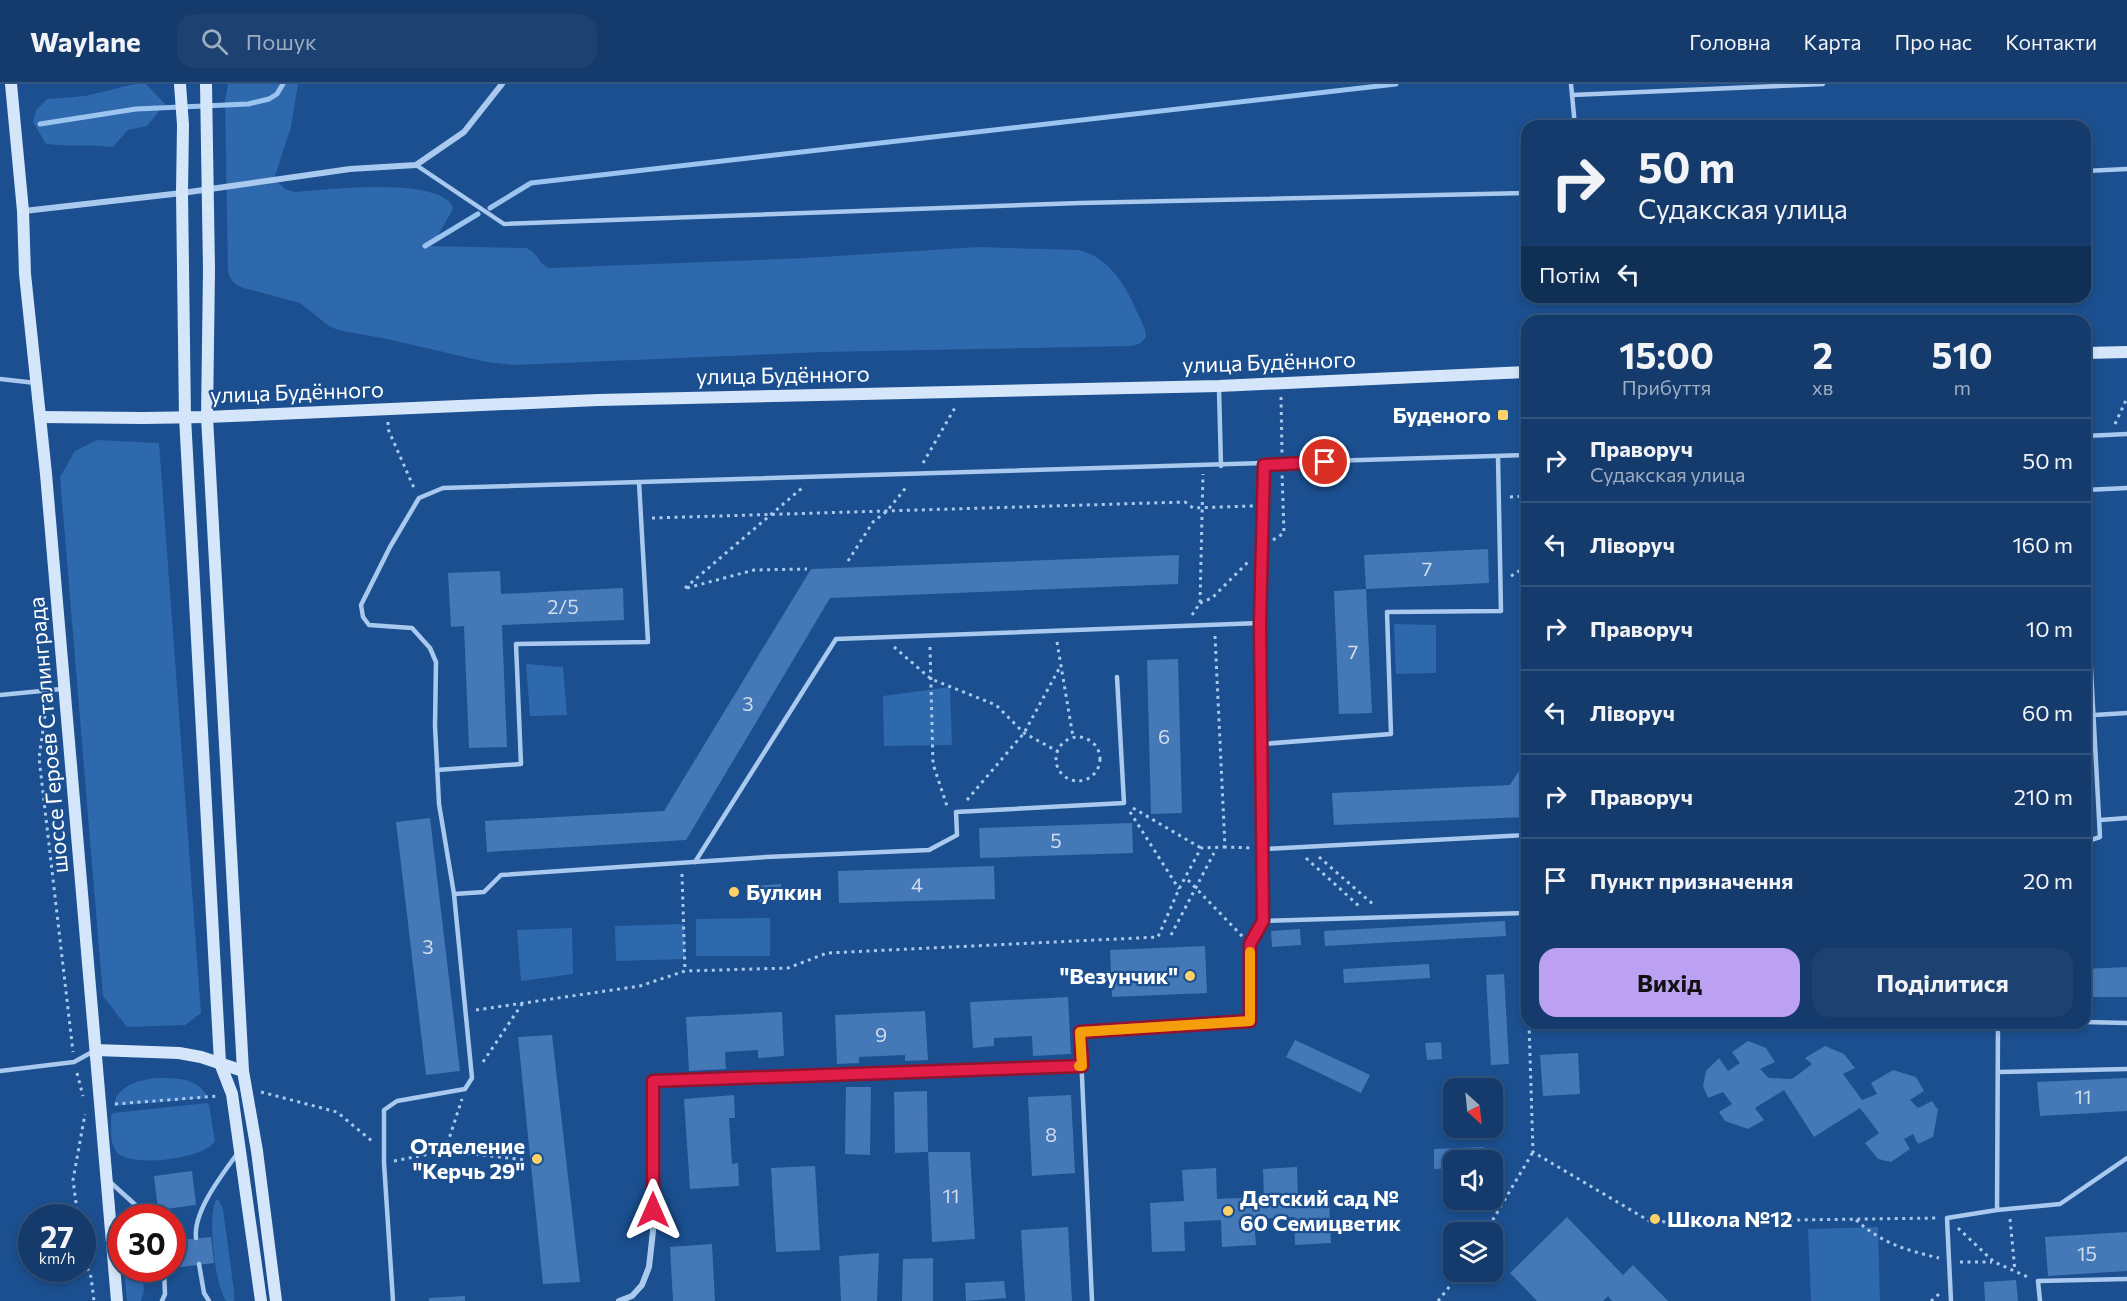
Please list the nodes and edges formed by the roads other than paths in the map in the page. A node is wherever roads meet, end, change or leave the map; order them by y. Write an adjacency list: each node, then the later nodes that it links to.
1 (10, 84): 15 (main road, шоссе Героев Сталинграда)
2 (206, 84): 12 (main road)
3 (502, 84): 9 (street)
4 (1571, 84): 7 (lane)
5 (1822, 84): 7 (lane)
6 (181, 85): 13 (main road)
7 (1572, 95): 8 (lane)
8 (1574, 120)
9 (416, 165): 12 (street); 14 (lane)
10 (2127, 169): 11 (lane)
11 (2091, 171)
12 (207, 188): 13 (street); 24 (main road)
13 (182, 193): 15 (street); 23 (main road)
14 (1521, 194)
15 (23, 211): 20 (main road, шоссе Героев Сталинграда)
16 (2127, 352): 17 (main road)
17 (2091, 354)
18 (1521, 372): 21 (main road, улица Будённого)
19 (0, 379): 20 (lane)
20 (36, 383): 22 (main road, шоссе Героев Сталинграда)
21 (1219, 386): 24 (main road, улица Будённого); 30 (lane)
22 (40, 417): 23 (main road, улица Будённого); 37 (main road, шоссе Героев Сталинграда)
23 (186, 417): 24 (main road, улица Будённого); 56 (main road)
24 (207, 417): 60 (main road)
25 (2127, 434): 26 (lane)
26 (2091, 436)
27 (1498, 456): 28 (lane); 29 (lane); 41 (lane)
28 (1521, 456)
29 (1264, 465): 30 (lane); 34 (lane)
30 (1221, 466): 31 (lane)
31 (639, 482): 42 (lane); 42 (lane)
32 (2127, 488): 33 (lane)
33 (2091, 490)
34 (1260, 623): 41 (lane); 48 (lane)
35 (2091, 672): 40 (lane)
36 (1117, 677): 48 (lane)
37 (65, 689): 38 (lane); 55 (main road, шоссе Героев Сталинграда)
38 (0, 695)
39 (2127, 712): 40 (lane)
40 (2094, 715): 44 (lane)
41 (1262, 744): 47 (lane)
42 (437, 770): 49 (lane)
43 (2127, 819): 44 (lane)
44 (2100, 820): 46 (lane)
45 (1521, 835): 47 (lane)
46 (2091, 840)
47 (1263, 849): 51 (lane)
48 (695, 861): 49 (lane)
49 (454, 894): 77 (lane)
50 (1521, 914): 51 (lane)
51 (1263, 921): 57 (lane)
52 (2091, 1022): 53 (lane)
53 (2127, 1023)
54 (1998, 1029): 61 (lane)
55 (96, 1050): 56 (main road); 59 (lane); 65 (main road, шоссе Героев Сталинграда)
56 (220, 1063): 60 (main road); 63 (main road)
57 (1082, 1066): 62 (lane); 79 (lane)
58 (2127, 1069): 61 (lane)
59 (0, 1071)
60 (243, 1071): 76 (main road)
61 (1998, 1072): 67 (lane)
62 (653, 1081): 78 (street)
63 (240, 1150): 68 (lane); 75 (main road)
64 (2127, 1158): 67 (lane)
65 (108, 1180): 66 (lane); 72 (main road, шоссе Героев Сталинграда)
66 (135, 1204)
67 (1996, 1210): 80 (lane)
68 (196, 1238)
69 (200, 1264): 74 (lane)
70 (2127, 1279): 81 (lane)
71 (165, 1282): 73 (lane)
72 (117, 1301)
73 (162, 1301)
74 (209, 1301)
75 (261, 1301)
76 (276, 1301)
77 (393, 1301)
78 (619, 1301)
79 (1092, 1301)
80 (1951, 1301)
81 (2040, 1301)

